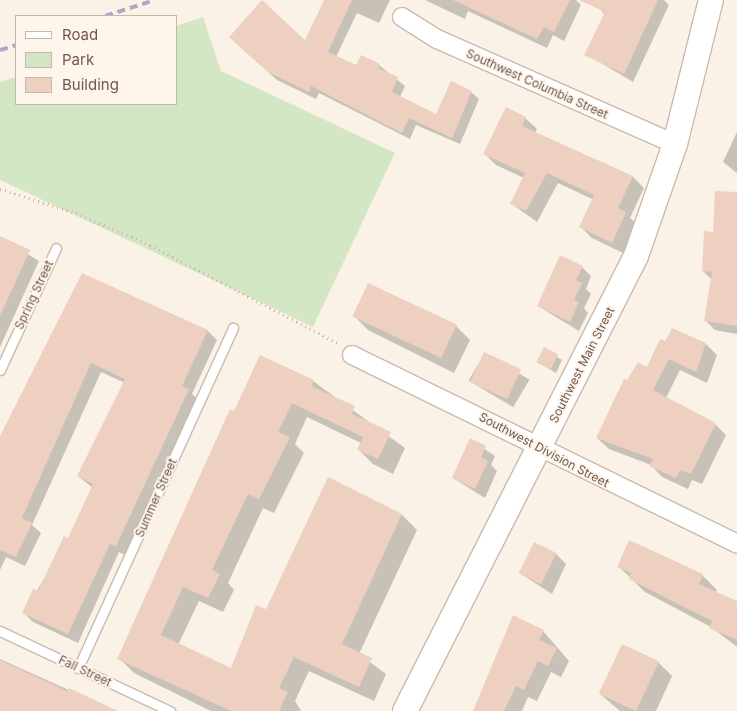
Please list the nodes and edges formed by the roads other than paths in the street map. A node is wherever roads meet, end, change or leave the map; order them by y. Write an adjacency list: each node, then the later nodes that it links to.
1 (711, 0): 3 (street, Southwest Main Street)
2 (402, 18): 3 (street, Southwest Columbia Street)
3 (675, 144): 8 (street, Southwest Main Street)
4 (56, 248): 7 (lane, Spring Street)
5 (233, 328): 11 (lane, Summer Street)
6 (352, 354): 8 (street, Southwest Division Street)
7 (0, 370)
8 (540, 447): 9 (street, Southwest Division Street); 13 (street, Southwest Main Street)
9 (737, 544)
10 (0, 631): 11 (lane, Fall Street)
11 (78, 668): 12 (lane, Fall Street)
12 (170, 711)
13 (405, 711)

